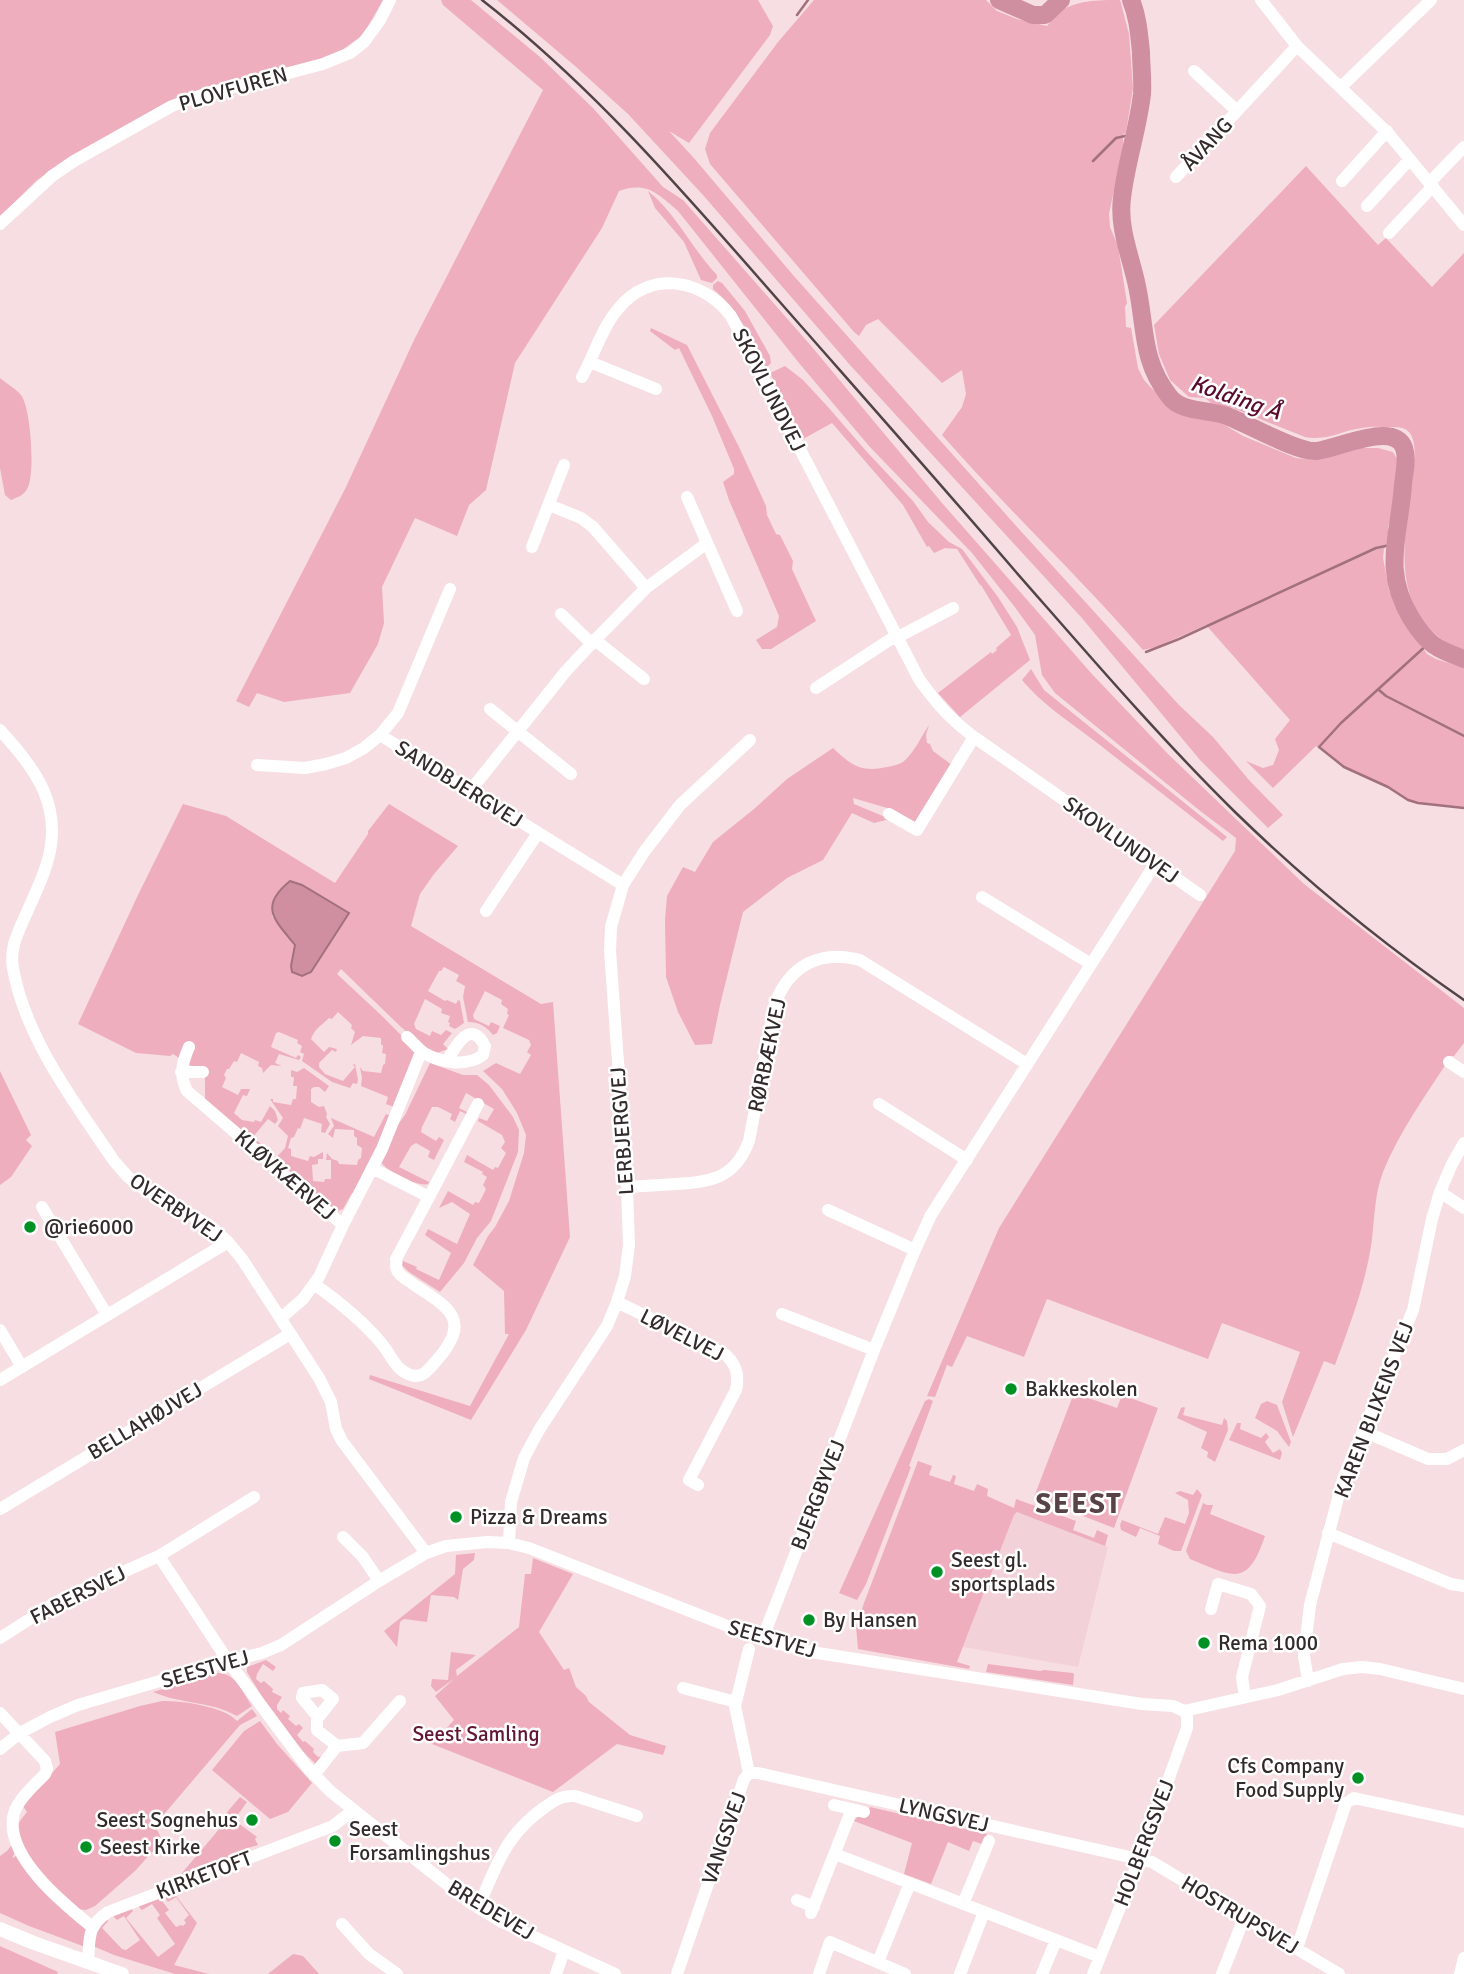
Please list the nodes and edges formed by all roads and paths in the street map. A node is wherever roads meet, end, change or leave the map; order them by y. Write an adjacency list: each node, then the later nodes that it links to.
1 (390, 0): 15 (street, PLOVFUREN)
2 (1261, 0): 4 (street)
3 (1431, 0): 6 (street)
4 (1297, 46): 6 (street); 7 (street, ÅVANG)
5 (1194, 71): 7 (street, ÅVANG)
6 (1341, 87): 8 (street)
7 (1237, 111): 11 (street, ÅVANG)
8 (1387, 131): 10 (street); 12 (street)
9 (1464, 147): 13 (street)
10 (1410, 159): 13 (street); 14 (street)
11 (1176, 177)
12 (1342, 181)
13 (1432, 184): 16 (street); 17 (street)
14 (1367, 206)
15 (0, 224)
16 (1464, 225)
17 (1389, 233)
18 (590, 362): 19 (street, SKOVLUNDVEJ); 20 (street); 31 (street, SKOVLUNDVEJ)
19 (582, 377)
20 (656, 389)
21 (565, 465): 23 (street)
22 (687, 497): 24 (street)
23 (549, 505): 25 (street); 26 (street)
24 (707, 544): 26 (street); 29 (street)
25 (532, 547)
26 (646, 588): 32 (street)
27 (450, 589): 38 (street, SANDBJERGVEJ)
28 (953, 608): 31 (street)
29 (737, 611)
30 (561, 614): 32 (street)
31 (897, 636): 34 (street); 39 (street, SKOVLUNDVEJ)
32 (594, 642): 33 (street); 37 (street)
33 (643, 679)
34 (817, 688)
35 (490, 709): 37 (street)
36 (0, 730): 73 (street, OVERBYVEJ)
37 (517, 731): 42 (street); 43 (street)
38 (380, 735): 41 (street, SANDBJERGVEJ); 43 (street, SANDBJERGVEJ)
39 (974, 737): 44 (street); 46 (street, SKOVLUNDVEJ)
40 (750, 740): 47 (street, LERBJERGVEJ)
41 (257, 765)
42 (571, 774)
43 (470, 791): 45 (street, SANDBJERGVEJ)
44 (890, 814)
45 (538, 833): 47 (street, SANDBJERGVEJ); 50 (street, SANDBJERGVEJ)
46 (1155, 864): 48 (street, SKOVLUNDVEJ); 51 (street, BJERGBYVEJ)
47 (623, 885): 66 (street, LERBJERGVEJ)
48 (1200, 895)
49 (982, 897): 51 (street)
50 (486, 911)
51 (1091, 964): 57 (street, BJERGBYVEJ)
52 (407, 1037): 54 (street)
53 (189, 1048): 58 (street)
54 (421, 1052): 55 (street); 65 (street)
55 (447, 1061)
56 (1450, 1062): 60 (street)
57 (1027, 1064): 64 (street, BJERGBYVEJ); 66 (street, RØRBÆKVEJ)
58 (181, 1072): 59 (street); 72 (street, KLØVKÆRVEJ)
59 (203, 1072)
60 (1464, 1072)
61 (478, 1104): 68 (street)
62 (879, 1104): 64 (street)
63 (1464, 1143): 67 (street, KAREN BLIXENS VEJ)
64 (967, 1160): 74 (street, BJERGBYVEJ)
65 (372, 1168): 68 (street); 72 (street)
66 (627, 1187): 76 (street, LERBJERGVEJ)
67 (1440, 1192): 70 (street); 85 (street, KAREN BLIXENS VEJ)
68 (429, 1197): 75 (street)
69 (42, 1208): 78 (street)
70 (1464, 1208)
71 (828, 1210): 74 (street)
72 (343, 1225): 75 (street, KLØVKÆRVEJ)
73 (228, 1242): 78 (street); 79 (street, OVERBYVEJ)
74 (915, 1250): 82 (street, BJERGBYVEJ)
75 (314, 1284): 79 (street, KLØVKÆRVEJ)
76 (617, 1302): 87 (street, LØVELVEJ); 92 (street, LERBJERGVEJ)
77 (782, 1314): 82 (street)
78 (107, 1315): 83 (street)
79 (281, 1318): 81 (street, OVERBYVEJ)
80 (0, 1330): 83 (street)
81 (290, 1334): 89 (street, BELLAHØJVEJ); 93 (street, OVERBYVEJ)
82 (874, 1350): 99 (street, BJERGBYVEJ)
83 (22, 1367): 84 (street)
84 (0, 1380)
85 (1363, 1431): 86 (street); 90 (street, KAREN BLIXENS VEJ)
86 (1464, 1450)
87 (698, 1485)
88 (254, 1497): 94 (street, FABERSVEJ)
89 (0, 1508)
90 (1328, 1533): 96 (street); 102 (street, KAREN BLIXENS VEJ)
91 (343, 1537): 95 (street)
92 (509, 1544): 93 (street, SEESTVEJ); 99 (street, SEESTVEJ)
93 (426, 1553): 95 (street, SEESTVEJ)
94 (159, 1556): 98 (street, FABERSVEJ); 101 (street)
95 (379, 1581): 101 (street, SEESTVEJ)
96 (1464, 1586)
97 (1211, 1609): 105 (street)
98 (0, 1638)
99 (762, 1640): 108 (street, SEESTVEJ)
100 (749, 1649): 107 (street, VANGSVEJ)
101 (228, 1661): 111 (street, SEESTVEJ); 115 (street, BREDEVEJ)
102 (1307, 1681): 104 (street); 105 (street)
103 (683, 1688): 107 (street)
104 (1464, 1689)
105 (1245, 1697): 108 (street)
106 (400, 1701): 112 (street)
107 (736, 1702): 114 (street, VANGSVEJ)
108 (1184, 1711): 122 (street, HOLBERGSVEJ)
109 (0, 1713): 111 (street)
110 (318, 1717): 112 (street)
111 (20, 1733): 113 (street, SEESTVEJ); 130 (street)
112 (337, 1746): 115 (street)
113 (0, 1749)
114 (750, 1773): 122 (street, LYNGSVEJ); 143 (street, VANGSVEJ)
115 (314, 1775): 117 (street, BREDEVEJ)
116 (834, 1805): 121 (street)
117 (352, 1811): 126 (street, BREDEVEJ); 130 (street, KIRKETOFT)
118 (638, 1816): 126 (street)
119 (1464, 1822): 133 (street)
120 (982, 1846): 125 (street)
121 (835, 1854): 123 (street); 124 (street)
122 (1140, 1858): 128 (street, HOSTRUPSVEJ); 135 (street, HOLBERGSVEJ)
123 (910, 1883): 125 (street); 137 (street)
124 (797, 1900)
125 (963, 1904): 127 (street)
126 (478, 1907): 134 (street, BREDEVEJ)
127 (984, 1912): 132 (street); 146 (street)
128 (1244, 1917): 133 (street, HOSTRUPSVEJ); 149 (street)
129 (342, 1924): 140 (street)
130 (91, 1926): 138 (street)
131 (0, 1929): 138 (street)
132 (1056, 1940): 135 (street); 147 (street)
133 (1297, 1948): 150 (street, HOSTRUPSVEJ)
134 (564, 1951): 141 (street); 142 (street, BREDEVEJ)
135 (1100, 1957): 148 (street, HOLBERGSVEJ)
136 (1464, 1958): 151 (street)
137 (878, 1962): 144 (street); 145 (street)
138 (88, 1963): 139 (street)
139 (122, 1974)
140 (397, 1974)
141 (556, 1974)
142 (615, 1974)
143 (677, 1974)
144 (819, 1974)
145 (905, 1974)
146 (960, 1974)
147 (1042, 1974)
148 (1093, 1974)
149 (1222, 1974)
150 (1339, 1974)
151 (1460, 1974)

